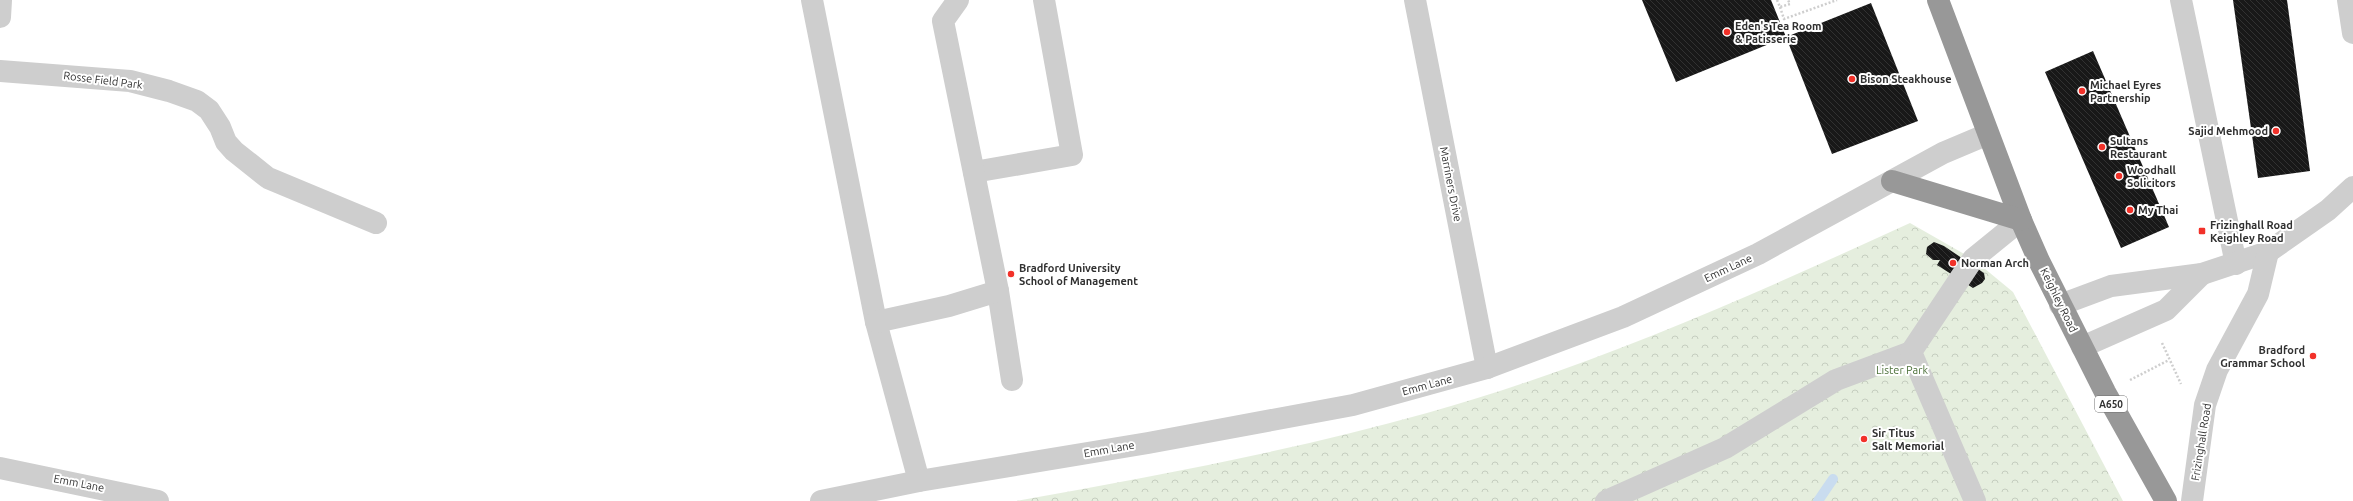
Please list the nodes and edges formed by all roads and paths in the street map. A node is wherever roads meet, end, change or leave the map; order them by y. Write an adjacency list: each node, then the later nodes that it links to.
1 (1, 0): 13 (street)
2 (812, 0): 27 (street)
3 (958, 0): 17 (street)
4 (1044, 0): 17 (street)
5 (1415, 0): 31 (street, Marriners Drive)
6 (1777, 0): 12 (path)
7 (1788, 0): 12 (path)
8 (1837, 0): 12 (path)
9 (1938, 0): 16 (highway, Keighley Road / A650)
10 (2181, 0): 23 (street)
11 (2348, 0): 14 (street)
12 (1780, 7)
13 (0, 17)
14 (2353, 33)
15 (0, 71): 21 (street, Rosse Field Park)
16 (1988, 134): 18 (street, Emm Lane); 20 (highway, Keighley Road / A650)
17 (974, 172): 25 (street)
18 (1892, 181): 20 (highway); 31 (street, Emm Lane)
19 (2353, 187): 22 (street)
20 (2021, 220): 26 (highway, Keighley Road / A650); 29 (street)
21 (376, 223)
22 (2268, 252): 23 (street); 41 (street, Frizinghall Road)
23 (2236, 264): 24 (street)
24 (2202, 274): 26 (street); 28 (street)
25 (998, 291): 27 (street); 32 (street)
26 (2060, 305): 28 (highway, Keighley Road / A650)
27 (876, 322): 35 (street)
28 (2082, 347): 33 (highway, Keighley Road / A650)
29 (1911, 352): 38 (street); 39 (street)
30 (2169, 360): 33 (path)
31 (1487, 368): 35 (street, Emm Lane)
32 (1012, 380)
33 (2105, 392): 40 (highway, Keighley Road / A650)
34 (0, 468): 36 (street, Emm Lane)
35 (919, 481): 37 (street, Emm Lane)
36 (158, 501)
37 (821, 501)
38 (1606, 501)
39 (1975, 501)
40 (2166, 501)
41 (2192, 501)

